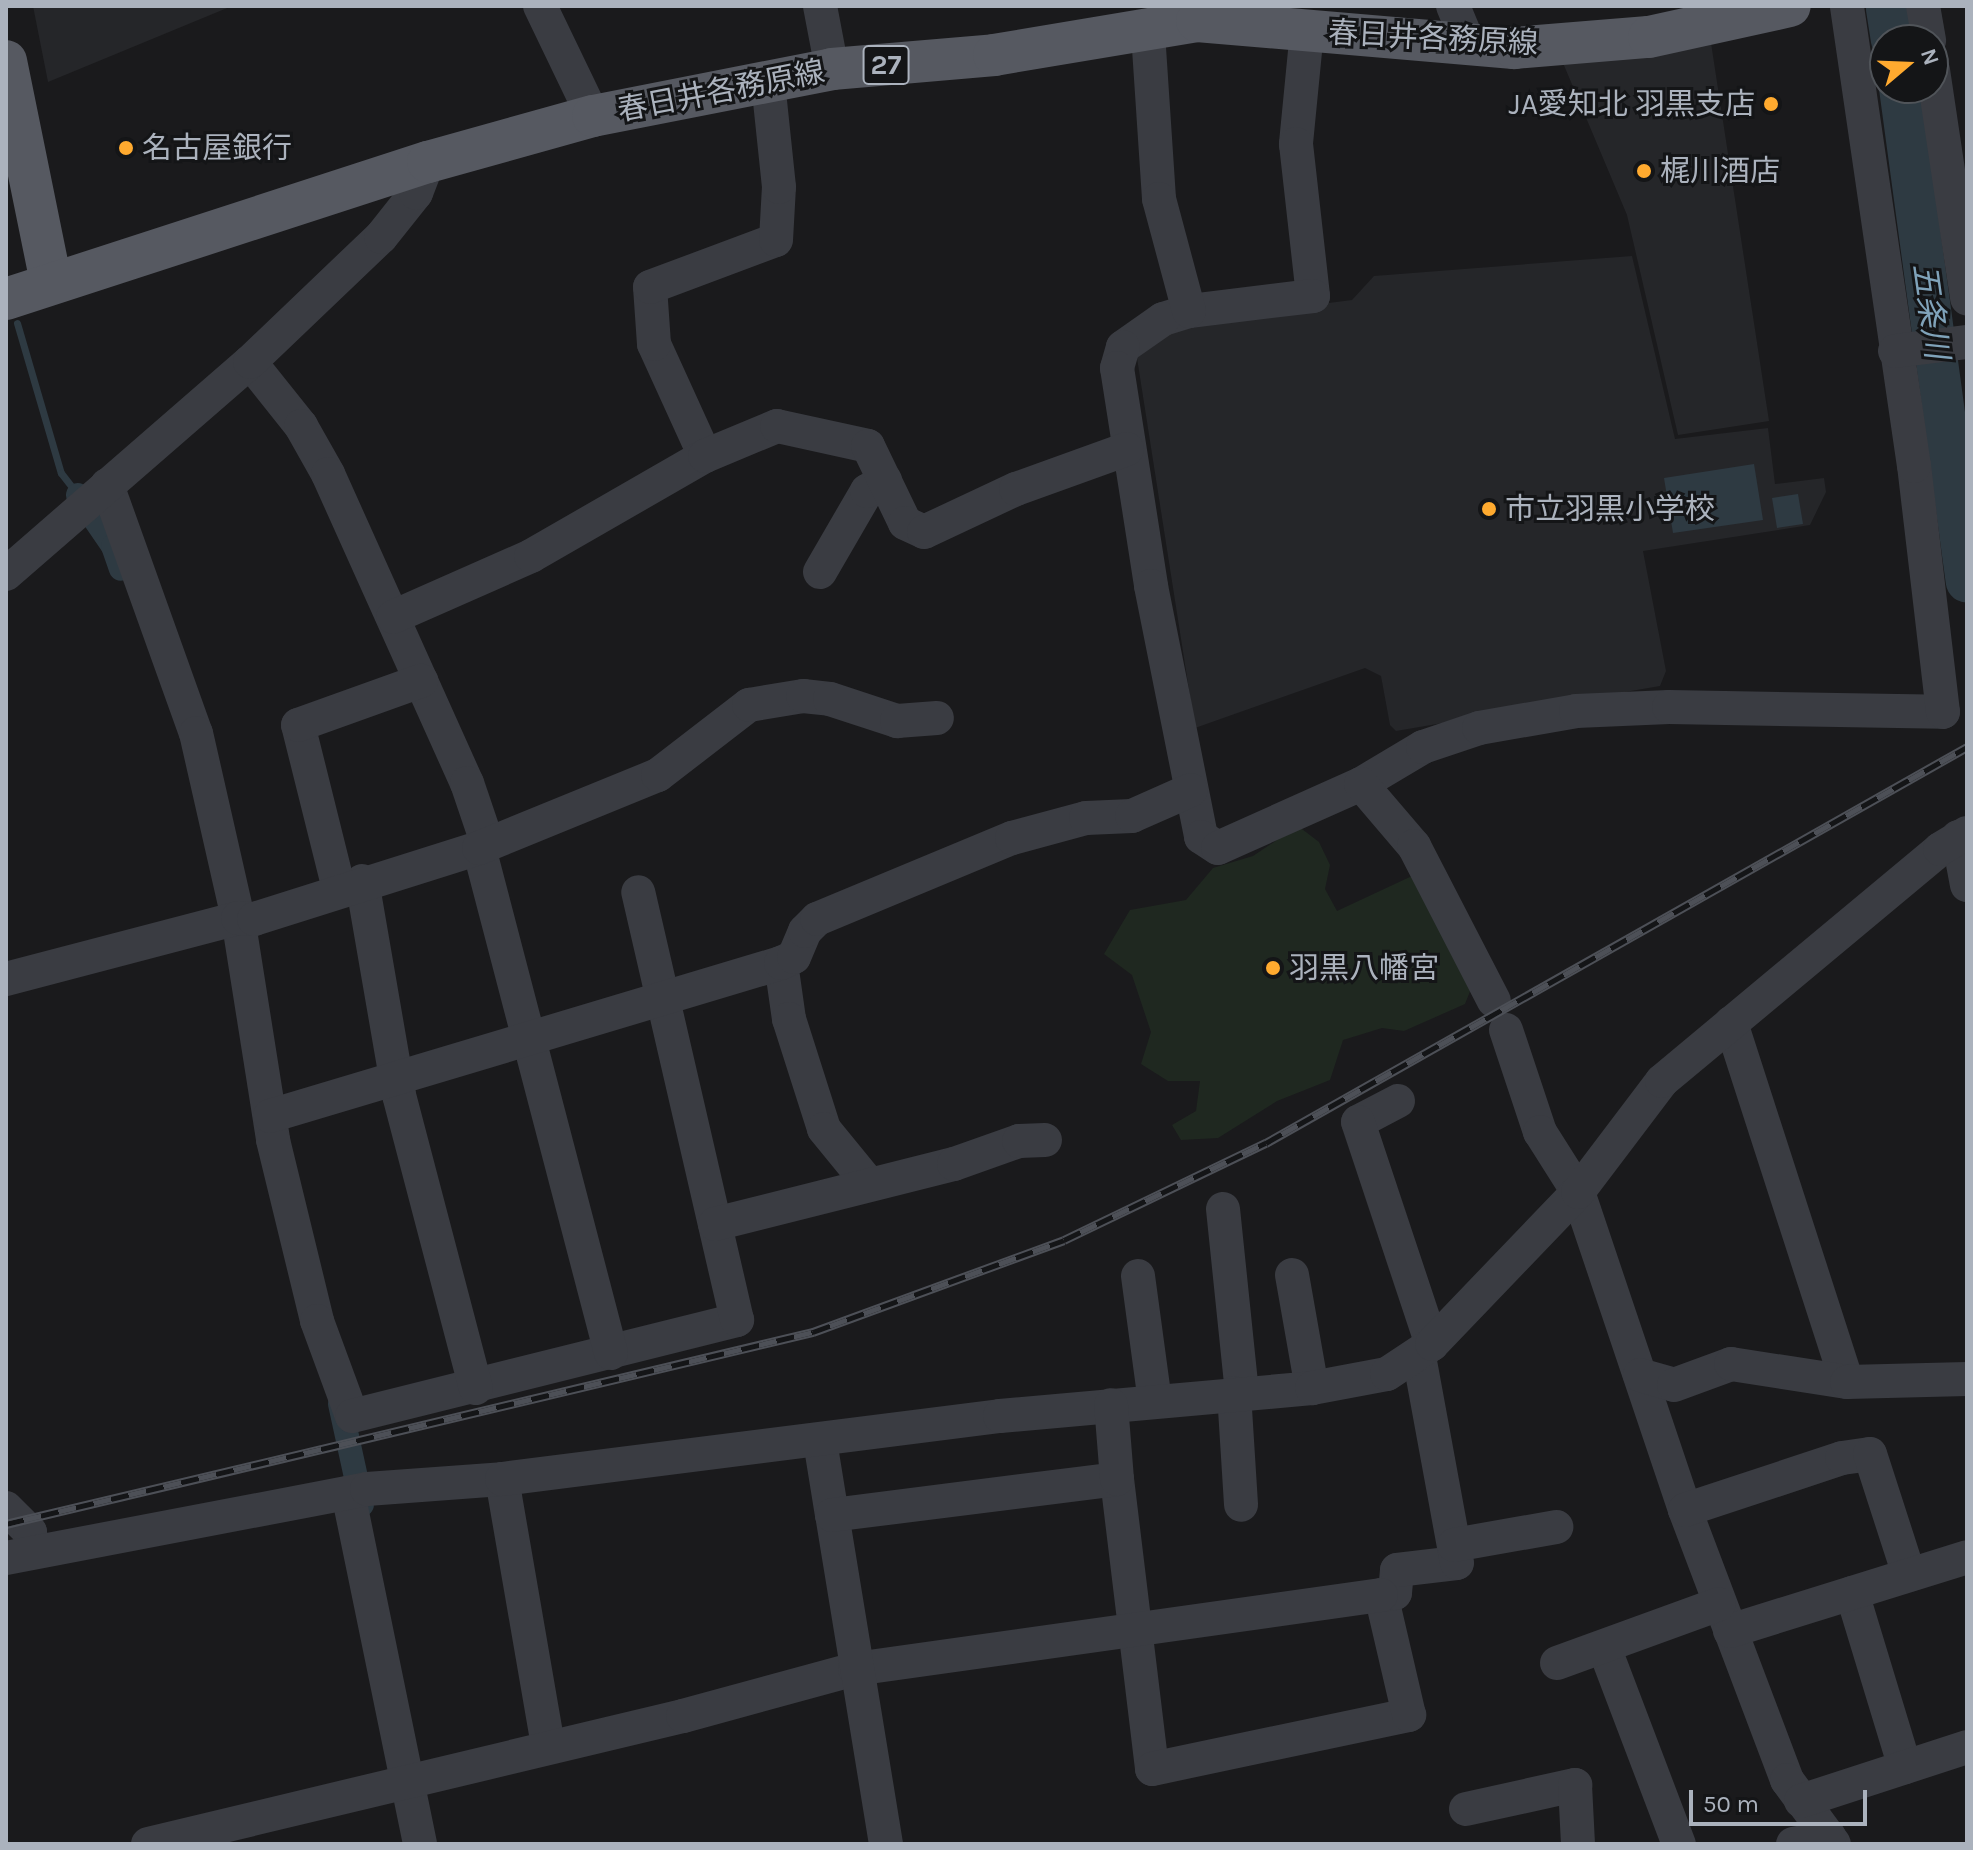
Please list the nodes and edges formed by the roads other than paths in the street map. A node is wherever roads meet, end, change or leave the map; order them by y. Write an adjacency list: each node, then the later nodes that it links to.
1 (540, 6): 13 (street)
2 (820, 6): 10 (street)
3 (1453, 6): 8 (street)
4 (1790, 6): 8 (main road, 春日井各務原線 / 27)
5 (1847, 6): 20 (street)
6 (1167, 20): 7 (main road, 春日井各務原線 / 27); 10 (main road, 春日井各務原線 / 27); 18 (street)
7 (1307, 31): 8 (main road, 春日井各務原線 / 27); 18 (street)
8 (1470, 47)
9 (6, 61): 15 (main road)
10 (832, 69): 11 (main road, 春日井各務原線 / 27)
11 (768, 82): 13 (main road, 春日井各務原線 / 27); 23 (street)
12 (1938, 104): 16 (street)
13 (593, 116): 14 (main road, 春日井各務原線 / 27)
14 (428, 162): 15 (main road, 春日井各務原線 / 27); 21 (street)
15 (51, 283): 17 (main road, 春日井各務原線 / 27)
16 (1967, 298)
17 (6, 299)
18 (1189, 311): 22 (street)
19 (1965, 342): 20 (street)
20 (1895, 351): 31 (street)
21 (250, 362): 25 (street); 28 (street)
22 (1127, 449): 24 (street); 32 (street)
23 (705, 456): 24 (street); 28 (street)
24 (885, 480): 26 (street)
25 (107, 485): 27 (street); 38 (street)
26 (820, 572)
27 (6, 574)
28 (393, 617): 29 (street)
29 (421, 681): 34 (street); 35 (street)
30 (937, 718): 34 (street)
31 (1361, 784): 32 (street); 49 (street)
32 (1191, 790): 39 (street)
33 (1963, 835): 36 (street); 42 (street)
34 (483, 845): 35 (street); 43 (street)
35 (350, 885): 38 (street); 44 (street)
36 (1967, 885)
37 (638, 892): 41 (street)
38 (238, 918): 40 (street); 46 (street)
39 (781, 963): 41 (street); 48 (street)
40 (6, 979)
41 (665, 1001): 43 (street); 51 (street)
42 (1731, 1023): 49 (street); 58 (street)
43 (533, 1040): 44 (street); 55 (street)
44 (398, 1079): 46 (street); 59 (street)
45 (1398, 1101): 54 (street)
46 (270, 1116): 59 (street)
47 (1045, 1140): 48 (street)
48 (869, 1184): 51 (street)
49 (1578, 1192): 54 (street); 56 (street)
50 (1223, 1209): 61 (street)
51 (715, 1224): 55 (street)
52 (1292, 1275): 60 (street)
53 (1138, 1276): 62 (street)
54 (1426, 1350): 60 (street); 73 (street)
55 (611, 1353): 59 (street)
56 (1640, 1375): 58 (street); 70 (street)
57 (1967, 1379): 58 (street)
58 (1847, 1382)
59 (476, 1388)
60 (1312, 1388): 61 (street)
61 (1238, 1393): 62 (street); 68 (street)
62 (1155, 1401): 63 (street)
63 (1111, 1405): 64 (street); 66 (street)
64 (820, 1441): 65 (street); 71 (street)
65 (502, 1479): 67 (street); 84 (street)
66 (1117, 1479): 71 (street); 80 (street)
67 (358, 1491): 74 (street); 87 (street)
68 (1241, 1505)
69 (6, 1508): 74 (street)
70 (1685, 1510): 76 (street); 79 (street)
71 (832, 1515): 83 (street)
72 (1556, 1527): 73 (street)
73 (1454, 1545): 78 (street)
74 (19, 1555)
75 (1967, 1557): 76 (street)
76 (1909, 1575): 77 (street)
77 (1852, 1593): 79 (street); 86 (street)
78 (1381, 1595): 80 (street); 80 (street)
79 (1724, 1618): 81 (street); 88 (street)
80 (1135, 1628): 83 (street)
81 (1604, 1647): 82 (street); 95 (street)
82 (1557, 1663)
83 (855, 1669): 84 (street); 93 (street)
84 (548, 1746): 87 (street)
85 (1967, 1747): 86 (street)
86 (1905, 1767): 88 (street)
87 (417, 1780): 91 (street); 92 (street)
88 (1801, 1801): 90 (street)
89 (1466, 1809): 94 (street)
90 (1832, 1840): 96 (street)
91 (148, 1844)
92 (420, 1844)
93 (886, 1844)
94 (1578, 1844)
95 (1679, 1844)
96 (1793, 1844)

